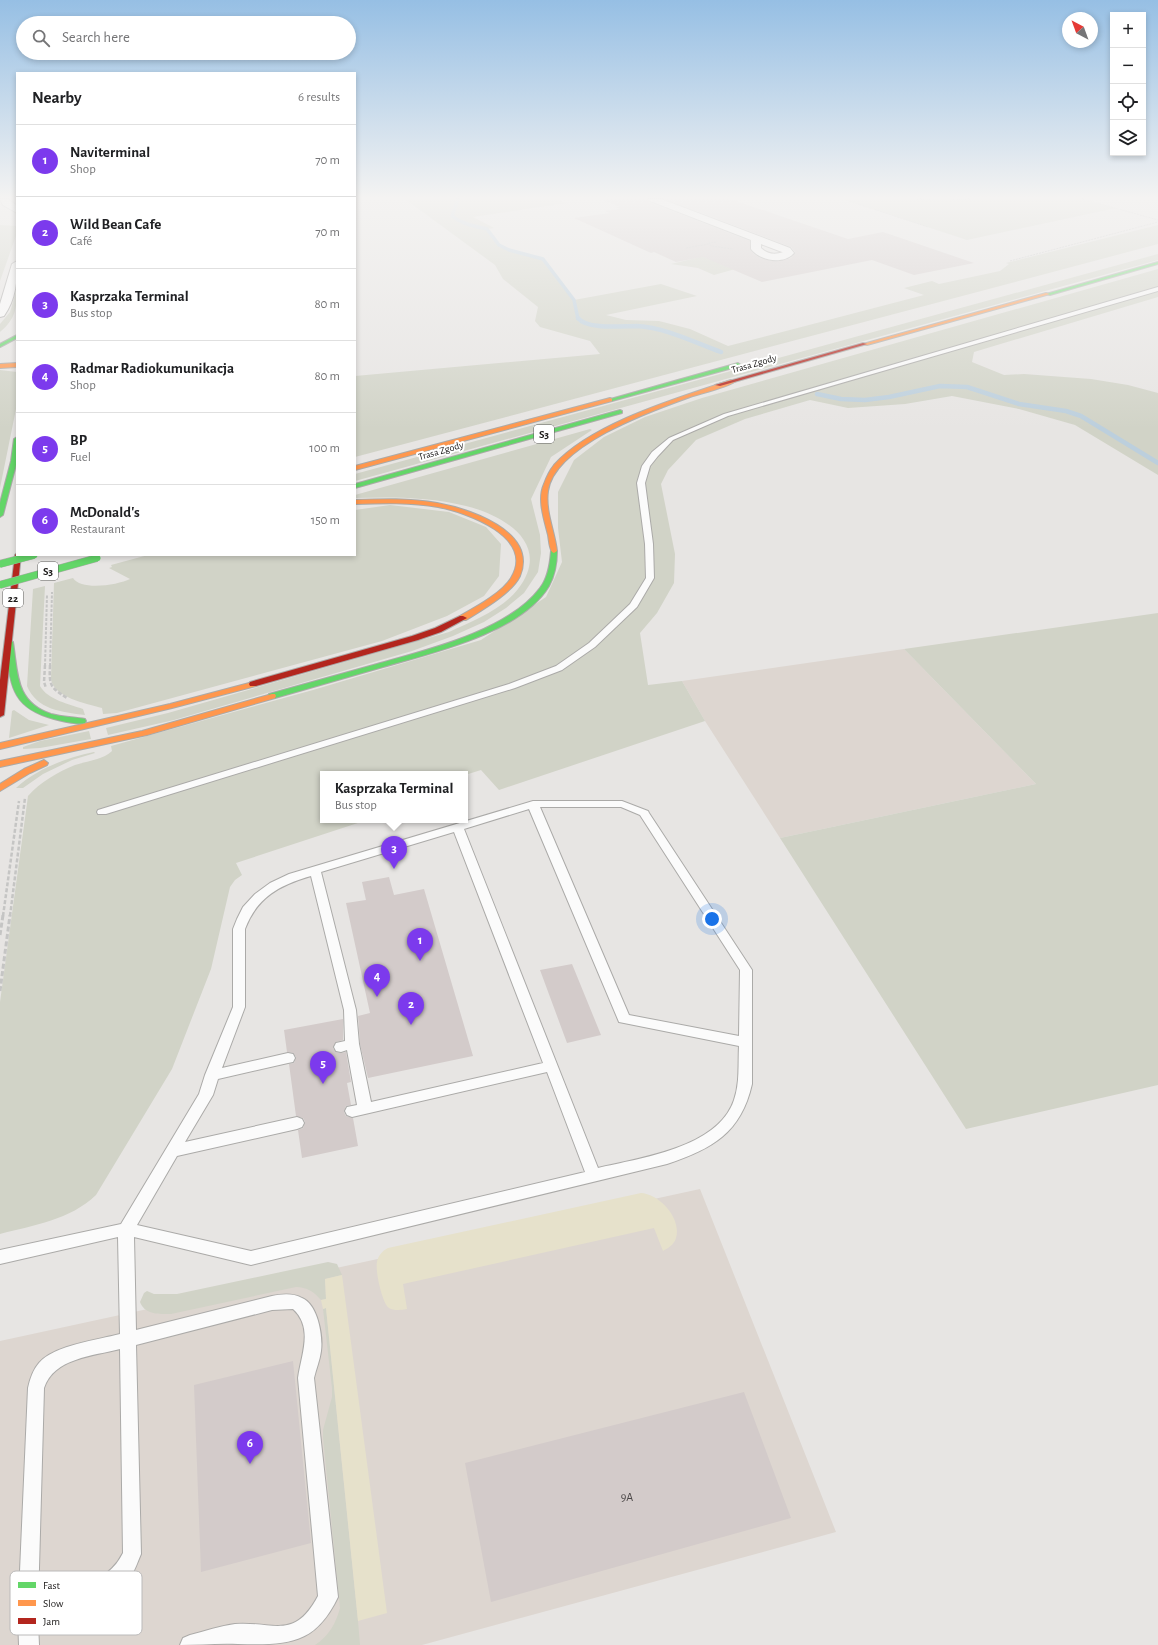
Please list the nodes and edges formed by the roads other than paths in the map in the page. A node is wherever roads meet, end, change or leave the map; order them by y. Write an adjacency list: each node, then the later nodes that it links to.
1 (14, 276): 4 (street)
2 (1112, 276): 12 (main road, Trasa Zgody / S3)
3 (1158, 289): 31 (lane)
4 (0, 314)
5 (16, 337): 6 (main road)
6 (0, 346)
7 (16, 357): 8 (main road)
8 (0, 358)
9 (751, 361): 14 (main road, Trasa Zgody / S3)
10 (16, 365): 11 (main road)
11 (0, 366)
12 (733, 381): 15 (main road, Trasa Zgody / S3); 26 (main road)
13 (16, 446): 17 (main road)
14 (356, 468)
15 (356, 486)
16 (356, 502): 25 (main road)
17 (0, 515)
18 (18, 556): 23 (main road, 22)
19 (28, 556): 21 (main road, bridge)
20 (104, 556): 22 (main road, S3, bridge)
21 (0, 563)
22 (0, 585)
23 (9, 642): 24 (main road, 22); 25 (main road)
24 (0, 715)
25 (101, 723): 27 (main road)
26 (99, 744): 28 (main road); 29 (main road)
27 (0, 746)
28 (0, 764)
29 (0, 788)
30 (533, 804): 32 (lane); 34 (lane); 34 (lane)
31 (102, 812)
32 (458, 827): 33 (lane); 36 (lane)
33 (315, 870): 36 (lane); 37 (lane)
34 (745, 1042): 40 (lane)
35 (288, 1058): 37 (lane)
36 (551, 1066): 40 (lane)
37 (212, 1075): 39 (lane)
38 (297, 1123): 39 (lane)
39 (172, 1150): 41 (lane)
40 (594, 1176): 41 (lane)
41 (126, 1229): 42 (lane); 43 (lane)
42 (0, 1257)
43 (127, 1340): 44 (lane); 45 (lane); 47 (lane)
44 (30, 1571)
45 (123, 1571)
46 (29, 1635): 48 (lane)
47 (278, 1641): 49 (lane)
48 (29, 1645)
49 (190, 1645)

